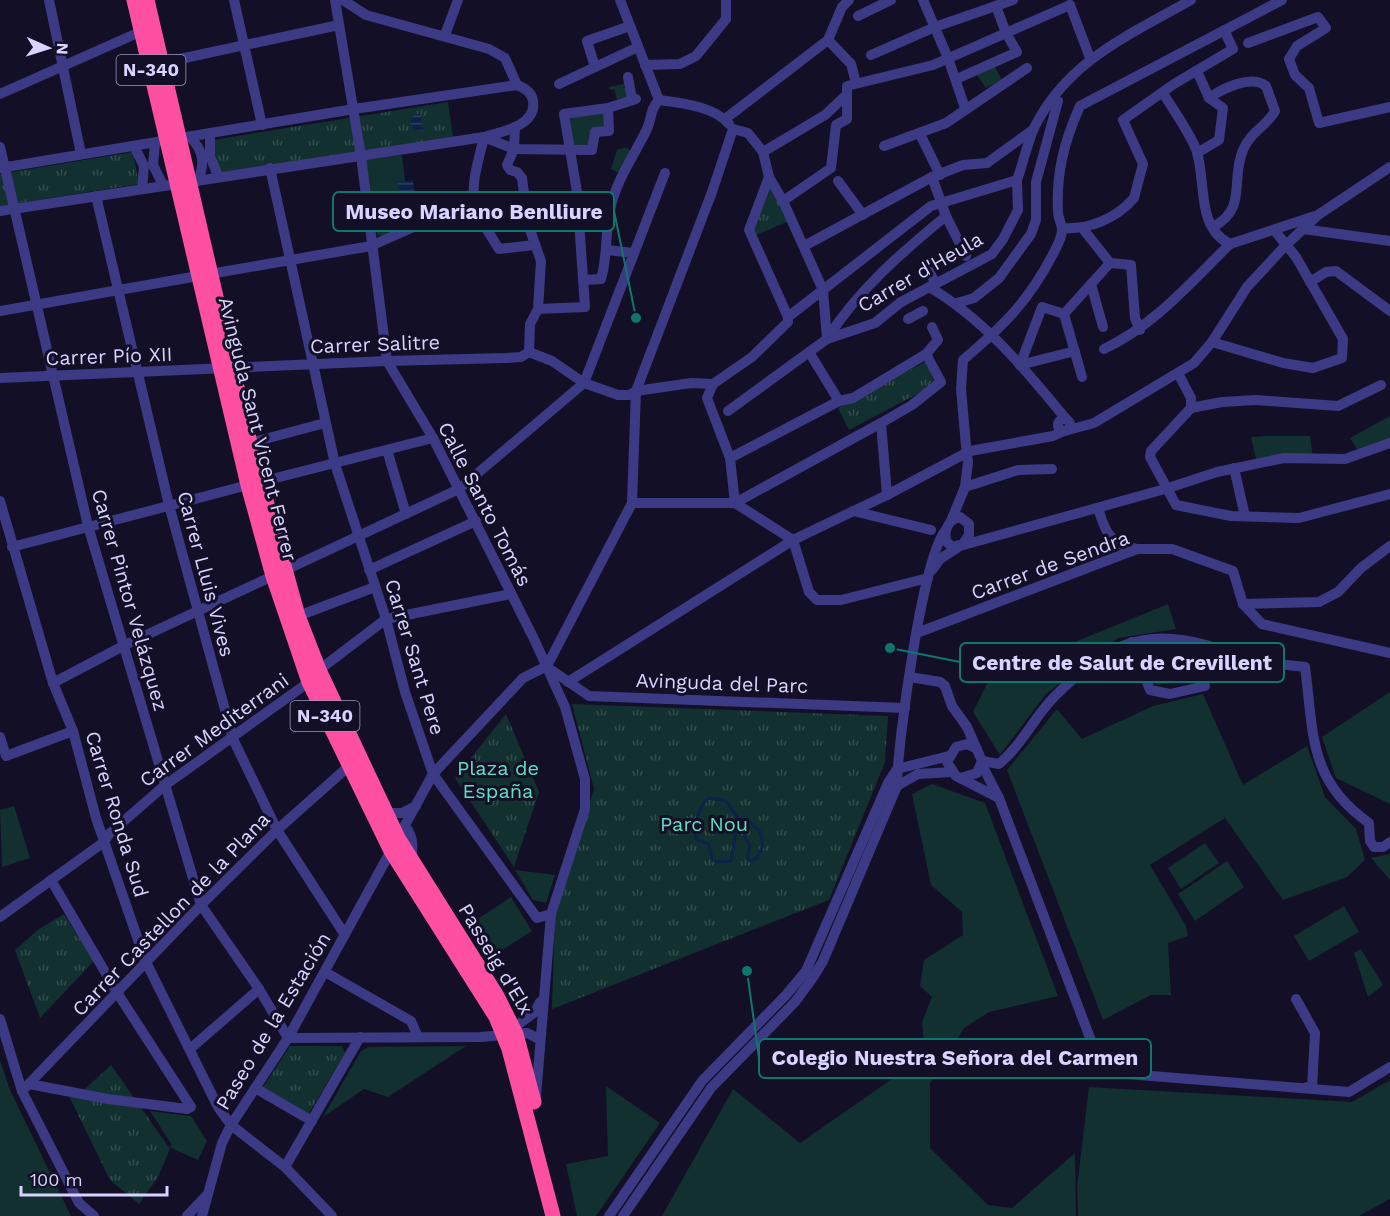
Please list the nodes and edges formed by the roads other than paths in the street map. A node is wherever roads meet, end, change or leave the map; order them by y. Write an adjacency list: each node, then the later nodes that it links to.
1 (49, 0): 34 (street)
2 (134, 0): 23 (highway, Avinguda Sant Vicent Ferrer / N-340)
3 (147, 0): 33 (highway, Avinguda Sant Vicent Ferrer / N-340)
4 (234, 0): 28 (street)
5 (335, 0): 19 (street)
6 (342, 0): 25 (street)
7 (458, 0): 25 (street)
8 (620, 0): 20 (street)
9 (726, 0): 35 (street)
10 (849, 0): 26 (street)
11 (891, 0): 18 (street)
12 (923, 0): 21 (street)
13 (1013, 0): 17 (street)
14 (1191, 0): 32 (street)
15 (1282, 0): 22 (street)
16 (1071, 3): 24 (street); 32 (street)
17 (996, 6): 21 (street); 24 (street)
18 (858, 16)
19 (339, 25): 28 (street); 53 (street)
20 (630, 26): 29 (street); 36 (street)
21 (935, 27): 30 (street); 31 (street)
22 (1224, 30): 38 (street); 92 (street)
23 (142, 31): 34 (street); 62 (highway, Avinguda Sant Vicent Ferrer / N-340)
24 (1006, 33): 31 (street); 39 (street)
25 (445, 35): 43 (street)
26 (828, 40): 41 (street); 54 (street)
27 (1248, 43): 50 (street)
28 (244, 46): 33 (street); 55 (street)
29 (638, 47): 35 (street); 36 (street)
30 (871, 56)
31 (948, 58): 41 (street); 52 (street)
32 (1090, 58): 44 (street)
33 (161, 63): 62 (highway, Avinguda Sant Vicent Ferrer / N-340)
34 (63, 65): 46 (street); 70 (street)
35 (645, 65): 49 (street)
36 (595, 67): 42 (street)
37 (1028, 68): 52 (street)
38 (1197, 71): 45 (street); 48 (street)
39 (962, 76)
40 (628, 78): 51 (street)
41 (856, 83): 47 (street)
42 (559, 84)
43 (517, 86): 53 (street); 56 (street)
44 (1062, 86): 58 (street); 91 (street)
45 (1163, 93): 69 (street); 96 (street)
46 (0, 94)
47 (845, 96): 68 (street); 84 (street)
48 (1209, 98): 69 (street); 94 (street)
49 (659, 100): 54 (street); 105 (street)
50 (1390, 107)
51 (608, 108): 67 (street); 67 (street)
52 (964, 108): 60 (street)
53 (354, 109): 55 (street); 71 (street)
54 (725, 119): 57 (street)
55 (262, 124): 59 (street)
56 (515, 127): 61 (street); 66 (street)
57 (733, 129): 68 (street); 150 (street)
58 (1034, 129): 77 (street); 79 (street)
59 (210, 134): 62 (street); 76 (street)
60 (920, 134): 64 (street); 77 (street)
61 (484, 137): 66 (street); 71 (street); 101 (street)
62 (173, 140): 63 (street); 81 (highway, Avinguda Sant Vicent Ferrer / N-340); 81 (street)
63 (134, 146): 70 (street); 82 (street)
64 (884, 146)
65 (0, 147): 73 (street, Carrer Pintor Velázquez)
66 (514, 149): 67 (street); 101 (street)
67 (570, 150): 112 (street)
68 (763, 152): 78 (street)
69 (1197, 153): 94 (street)
70 (81, 154): 73 (street)
71 (362, 156): 74 (street); 102 (street)
72 (1390, 167): 89 (street)
73 (2, 168): 86 (street, Carrer Pintor Velázquez)
74 (270, 168): 76 (street); 108 (street, Carrer Sant Pere)
75 (665, 173): 106 (street)
76 (218, 176): 81 (street)
77 (936, 176): 85 (street); 88 (street)
78 (769, 177): 84 (street); 125 (street)
79 (1017, 180): 85 (street); 115 (street, Carrer d'Heula)
80 (838, 181): 88 (street)
81 (182, 183): 82 (street); 111 (highway, Avinguda Sant Vicent Ferrer / N-340)
82 (142, 189): 83 (street)
83 (96, 196): 86 (street); 116 (street, Carrer Lluis Vives)
84 (783, 201): 103 (street)
85 (940, 202): 90 (street); 117 (street)
86 (15, 209): 87 (street); 118 (street, Carrer Pintor Velázquez)
87 (0, 212)
88 (863, 215): 103 (street)
89 (1318, 215): 97 (street); 98 (street)
90 (946, 216): 107 (street); 131 (street)
91 (1036, 216): 92 (street); 119 (street)
92 (1058, 216): 95 (street)
93 (429, 220): 102 (street)
94 (1213, 227): 100 (street)
95 (1062, 228): 96 (street); 130 (street)
96 (1083, 229): 109 (street)
97 (1303, 229): 99 (street); 104 (street)
98 (1274, 230): 100 (street); 104 (street)
99 (1390, 241)
100 (1230, 244): 129 (street)
101 (534, 245): 120 (street)
102 (371, 246): 108 (street); 138 (street)
103 (804, 246): 117 (street)
104 (1285, 246): 113 (street); 132 (street)
105 (607, 250): 106 (street); 112 (street)
106 (634, 253): 147 (street)
107 (966, 256)
108 (291, 260): 111 (street); 139 (street, Carrer Sant Pere)
109 (1110, 263): 114 (street); 129 (street)
110 (929, 271): 115 (street)
111 (204, 275): 116 (street); 141 (highway, Avinguda Sant Vicent Ferrer / N-340)
112 (583, 280): 120 (street)
113 (1310, 282): 123 (street); 132 (street)
114 (1091, 284): 124 (street); 128 (street)
115 (932, 285): 119 (street); 131 (street, Carrer d'Heula)
116 (117, 290): 118 (street); 142 (street, Carrer Lluis Vives)
117 (823, 290): 125 (street); 131 (street)
118 (36, 303): 122 (street); 144 (street, Carrer Pintor Velázquez)
119 (957, 303): 130 (street)
120 (538, 309): 135 (street)
121 (923, 310): 126 (street)
122 (0, 311)
123 (1390, 311)
124 (1064, 314): 134 (street); 140 (street)
125 (788, 317): 148 (street)
126 (908, 320)
127 (932, 327): 137 (street)
128 (1103, 327)
129 (1140, 330): 133 (street)
130 (992, 335): 140 (street); 161 (street)
131 (827, 339): 136 (street)
132 (1212, 342): 143 (street)
133 (1104, 349)
134 (1075, 351): 140 (street); 145 (street)
135 (529, 352): 138 (street, Carrer Salitre); 147 (street)
136 (809, 352): 151 (street); 153 (street)
137 (926, 354): 151 (street); 155 (street)
138 (387, 361): 139 (street, Carrer Salitre); 157 (street, Calle Santo Tomás)
139 (312, 364): 141 (street, Carrer Salitre); 154 (street, Carrer Sant Pere)
140 (1020, 365): 156 (street)
141 (226, 369): 142 (street, Carrer Pío XII); 158 (highway, Avinguda Sant Vicent Ferrer / N-340); 166 (highway, Avinguda Sant Vicent Ferrer / N-340)
142 (137, 372): 144 (street, Carrer Pío XII); 175 (street, Carrer Lluis Vives)
143 (1178, 373): 152 (street); 156 (street)
144 (54, 376): 146 (street, Carrer Pío XII); 182 (street, Carrer Pintor Velázquez)
145 (1082, 377)
146 (0, 378)
147 (584, 383): 150 (street); 168 (street)
148 (712, 384): 150 (street); 162 (street)
149 (1381, 385): 152 (street)
150 (636, 391): 173 (street)
151 (839, 401): 162 (street)
152 (1191, 408): 169 (street)
153 (728, 411)
154 (326, 423): 158 (street); 163 (street, Carrer Sant Pere)
155 (881, 423): 171 (street); 174 (street)
156 (1063, 425): 161 (street)
157 (433, 438): 160 (street); 168 (street, Calle Santo Tomás)
158 (250, 443): 166 (highway, Avinguda Sant Vicent Ferrer / N-340)
159 (1390, 443): 164 (street)
160 (387, 450): 163 (street); 178 (street)
161 (968, 453): 167 (street); 171 (street)
162 (730, 458): 174 (street)
163 (335, 464): 166 (street); 185 (street, Carrer Sant Pere)
164 (1234, 468): 169 (street); 179 (street)
165 (1052, 469): 167 (street)
166 (254, 483): 175 (street); 193 (highway, Avinguda Sant Vicent Ferrer / N-340)
167 (964, 487): 183 (street)
168 (459, 489): 178 (street); 180 (street, Calle Santo Tomás)
169 (1165, 489): 176 (street); 179 (street)
170 (1390, 494): 179 (street)
171 (887, 495): 177 (street)
172 (0, 501): 189 (street, Carrer Ronda Sud)
173 (632, 503): 174 (street); 205 (street)
174 (735, 503): 187 (street)
175 (169, 505): 182 (street); 198 (street, Carrer Lluis Vives)
176 (1098, 508): 186 (street); 191 (street)
177 (853, 511): 184 (street); 187 (street)
178 (406, 514): 185 (street)
179 (1245, 516)
180 (476, 521): 192 (street); 196 (street, Calle Santo Tomás)
181 (969, 524): 183 (street); 186 (street); 190 (street)
182 (88, 526): 189 (street); 203 (street, Carrer Pintor Velázquez)
183 (948, 526): 190 (street); 194 (street)
184 (931, 530)
185 (358, 538): 192 (street, Carrer Sant Pere); 193 (street)
186 (988, 538): 190 (street)
187 (793, 540): 194 (street); 208 (street)
188 (1390, 546): 197 (street)
189 (12, 547): 209 (street, Carrer Ronda Sud)
190 (959, 547): 194 (street)
191 (1137, 549): 197 (street, Carrer de Sendra); 201 (street, Carrer de Sendra)
192 (369, 570): 195 (street, Carrer Sant Pere)
193 (279, 573): 198 (street); 199 (highway, Avinguda Sant Vicent Ferrer / N-340); 206 (highway, Avinguda Sant Vicent Ferrer / N-340)
194 (929, 575): 201 (street)
195 (375, 587): 199 (street); 200 (street, Carrer Sant Pere)
196 (511, 594): 200 (street); 205 (street, Calle Santo Tomás)
197 (1243, 604): 204 (street, Carrer de Sendra)
198 (196, 614): 203 (street); 214 (street, Carrer Lluis Vives)
199 (298, 616): 206 (highway, Avinguda Sant Vicent Ferrer / N-340)
200 (386, 619): 206 (street, Carrer Mediterrani); 222 (street, Carrer Sant Pere)
201 (917, 633): 207 (street)
202 (1132, 642): 210 (street); 218 (street); 232 (street)
203 (125, 645): 209 (street); 224 (street, Carrer Pintor Velázquez)
204 (1390, 653)
205 (547, 666): 208 (street, Avinguda del Parc); 222 (street, Paseo de la Estación); 235 (street, Calle Santo Tomás)
206 (314, 676): 214 (street, Carrer Mediterrani); 220 (highway, Avinguda Sant Vicent Ferrer / N-340); 228 (highway, Avinguda Sant Vicent Ferrer / N-340)
207 (910, 677): 211 (street); 215 (street)
208 (568, 682): 211 (street, Avinguda del Parc)
209 (52, 683): 212 (street, Carrer Ronda Sud)
210 (1205, 686)
211 (905, 708): 217 (street)
212 (73, 731): 213 (street); 231 (street, Carrer Ronda Sud)
213 (0, 737)
214 (232, 739): 224 (street, Carrer Mediterrani); 229 (street, Carrer Lluis Vives)
215 (977, 749): 216 (street); 218 (street)
216 (949, 756): 219 (street); 223 (street)
217 (897, 757): 219 (street); 221 (street)
218 (982, 763): 223 (street); 226 (street)
219 (915, 764): 221 (street)
220 (349, 766): 229 (street, Carrer Castellon de la Plana); 230 (highway, Avinguda Sant Vicent Ferrer / N-340)
221 (897, 770): 225 (street); 266 (street)
222 (433, 774): 227 (street, Paseo de la Estación); 235 (street, Carrer Sant Pere)
223 (956, 775): 225 (street); 226 (street)
224 (164, 786): 231 (street, Carrer Mediterrani); 234 (street, Carrer Pintor Velázquez)
225 (897, 786): 267 (street)
226 (999, 798): 254 (street)
227 (416, 806): 228 (street); 230 (street, Paseo de la Estación)
228 (385, 813): 230 (highway, Avinguda Sant Vicent Ferrer / N-340)
229 (277, 830): 234 (street, Carrer Castellon de la Plana); 237 (street, Carrer Lluis Vives)
230 (398, 838): 237 (street, Paseo de la Estación); 245 (highway, Passeig d'Elx / N-340); 245 (highway, Passeig d'Elx / N-340)
231 (104, 842): 233 (street, Carrer Mediterrani); 238 (street, Carrer Ronda Sud)
232 (1390, 842)
233 (51, 880): 236 (street, Carrer Mediterrani); 241 (street)
234 (201, 905): 238 (street, Carrer Castellon de la Plana); 240 (street, Carrer Pintor Velázquez)
235 (551, 914): 242 (street, Calle Santo Tomás)
236 (0, 917)
237 (345, 935): 239 (street, Paseo de la Estación)
238 (146, 960): 241 (street, Carrer Castellon de la Plana); 250 (street, Carrer Ronda Sud)
239 (325, 972): 247 (street); 248 (street, Paseo de la Estación)
240 (259, 989): 248 (street, Carrer Pintor Velázquez); 250 (street)
241 (118, 994): 252 (street, Carrer Castellon de la Plana); 252 (street)
242 (543, 997): 245 (street); 249 (street, Calle Santo Tomás)
243 (1296, 999): 254 (street)
244 (0, 1019): 252 (street)
245 (511, 1033): 247 (street); 249 (street); 255 (highway, Passeig d'Elx / N-340); 264 (highway, Passeig d'Elx / N-340)
246 (360, 1037): 247 (street); 248 (street); 256 (street)
247 (418, 1037)
248 (288, 1038): 253 (street, Paseo de la Estación)
249 (539, 1039): 255 (street, Calle Santo Tomás)
250 (190, 1048): 257 (street, Carrer Ronda Sud)
251 (1390, 1067): 254 (street)
252 (26, 1088): 260 (street)
253 (255, 1088): 256 (street); 257 (street, Paseo de la Estación)
254 (1306, 1088)
255 (535, 1107): 265 (highway, Passeig d'Elx / N-340)
256 (312, 1121): 258 (street)
257 (231, 1125): 258 (street, Carrer Ronda Sud); 259 (street, Paseo de la Estación)
258 (285, 1167): 263 (street, Carrer Ronda Sud)
259 (207, 1195): 261 (street); 262 (street, Paseo de la Estación)
260 (94, 1216)
261 (187, 1216)
262 (202, 1216)
263 (332, 1216)
264 (553, 1216)
265 (559, 1216)
266 (609, 1216)
267 (623, 1216)

